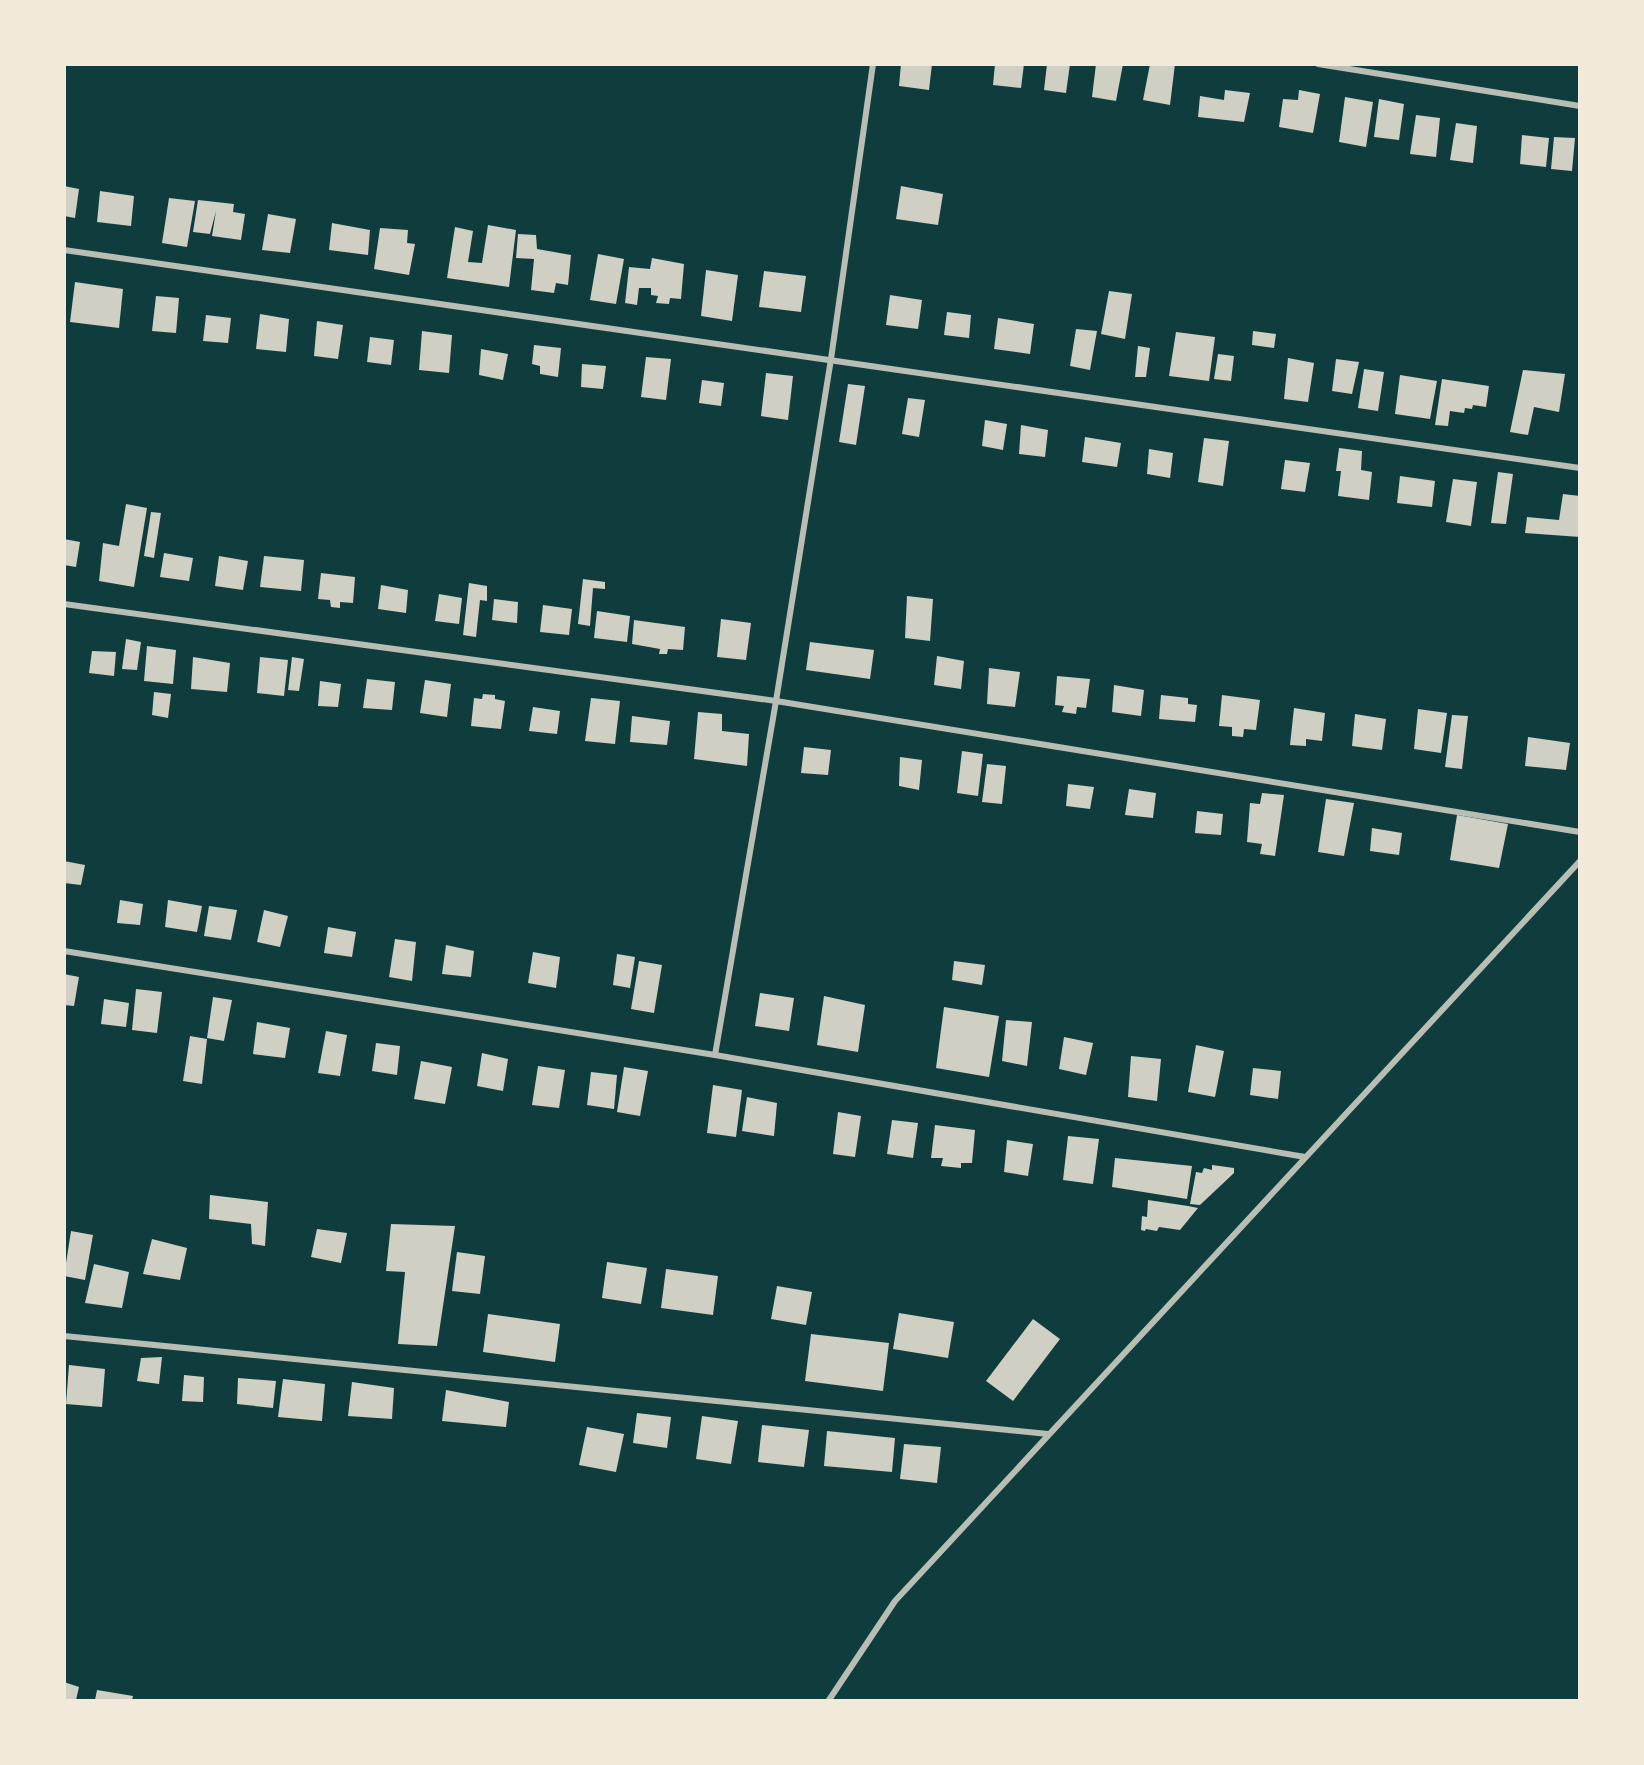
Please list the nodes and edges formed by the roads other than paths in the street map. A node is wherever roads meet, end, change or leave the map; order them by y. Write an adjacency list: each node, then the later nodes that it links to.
1 (873, 64): 5 (street)
2 (1318, 64): 3 (street)
3 (1580, 106)
4 (64, 250): 5 (street)
5 (831, 359): 6 (street); 8 (street)
6 (1580, 468)
7 (64, 604): 8 (street)
8 (776, 701): 9 (street); 12 (street)
9 (1580, 832)
10 (1580, 861): 13 (street)
11 (64, 951): 12 (street)
12 (715, 1055): 13 (street)
13 (1305, 1157): 15 (street)
14 (64, 1336): 15 (street)
15 (1047, 1434): 16 (street)
16 (829, 1701)

